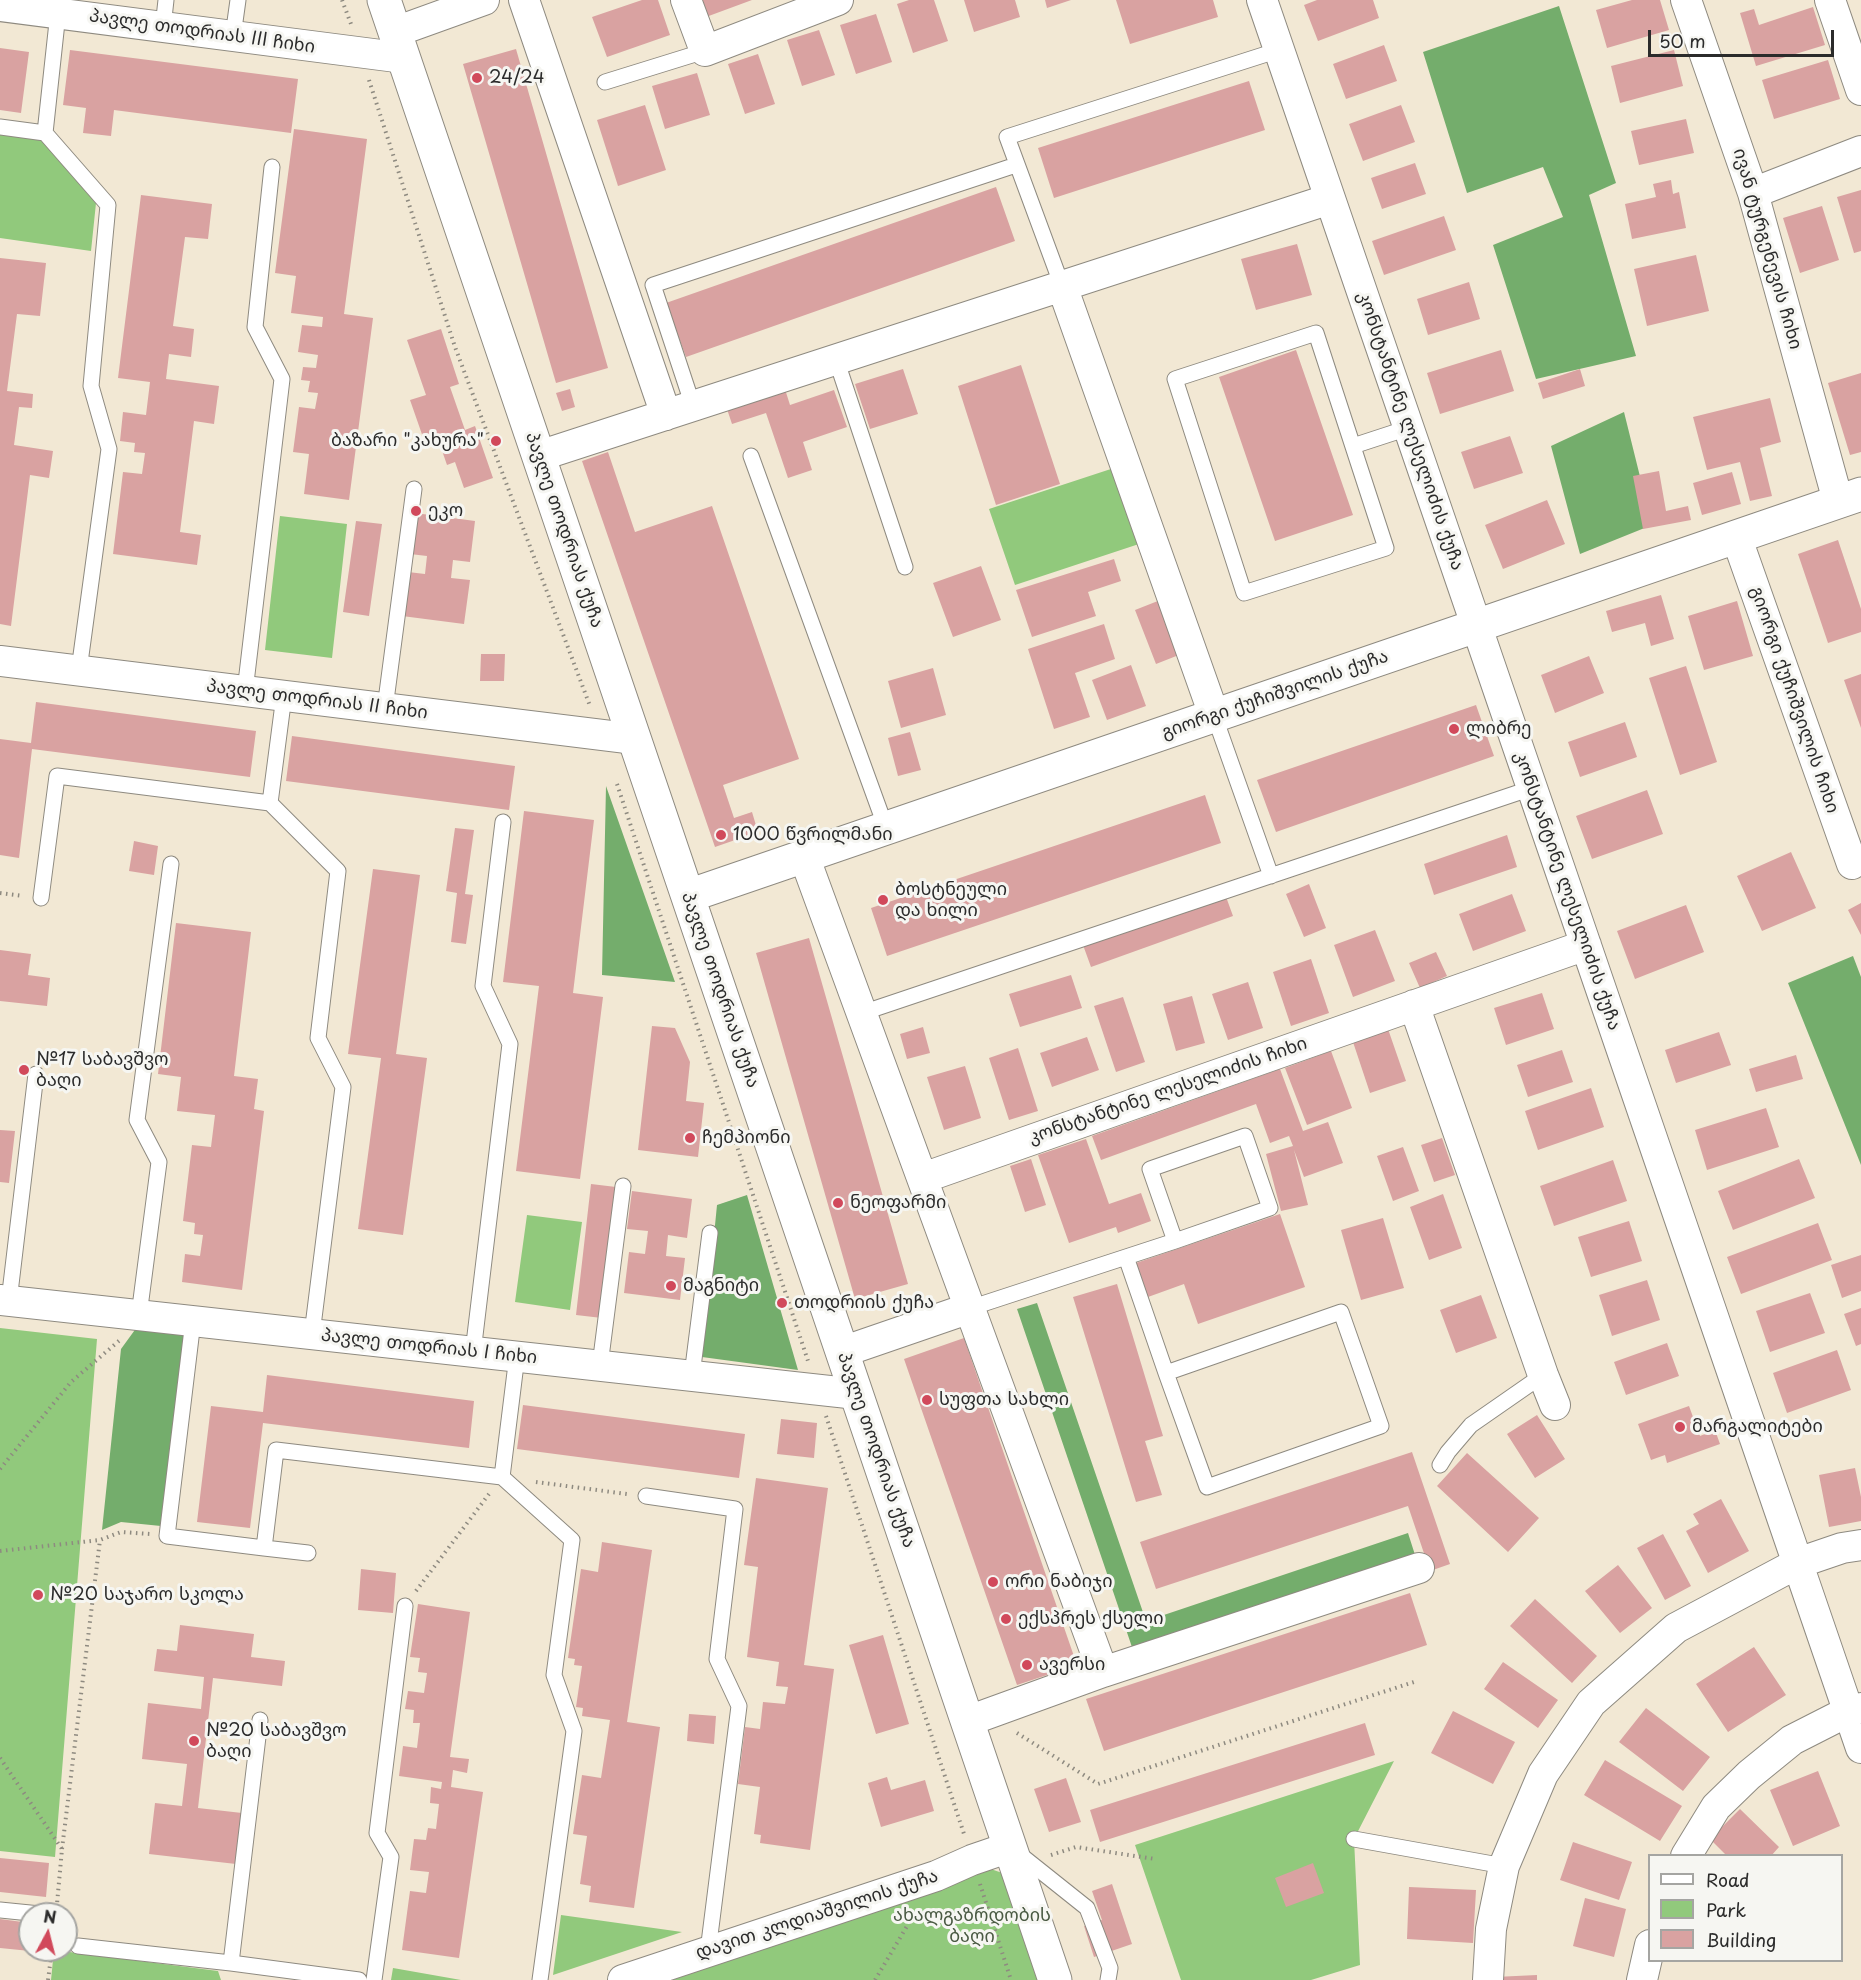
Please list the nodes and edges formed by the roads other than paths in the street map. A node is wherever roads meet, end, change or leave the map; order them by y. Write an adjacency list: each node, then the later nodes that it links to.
1 (238, 0): 13 (lane)
2 (384, 0): 14 (street, პავლე თოდრიას ქუჩა)
3 (484, 0): 14 (street)
4 (524, 0): 28 (street)
5 (686, 0): 16 (street)
6 (838, 0): 16 (street)
7 (1262, 0): 15 (street, კონსტანტინე ლესელიძის ქუჩა)
8 (1686, 0): 24 (street, ივან ტურგენევის ჩიხი)
9 (1830, 0): 18 (street)
10 (12, 4): 11 (street, პავლე თოდრიას III ჩიხი)
11 (58, 13): 12 (street, პავლე თოდრიას III ჩიხი); 20 (lane)
12 (165, 14): 13 (street, პავლე თოდრიას III ჩიხი)
13 (233, 36): 14 (street, პავლე თოდრიას III ჩიხი)
14 (399, 45): 31 (street, პავლე თოდრიას ქუჩა)
15 (1279, 50): 22 (lane); 25 (street, კონსტანტინე ლესელიძის ქუჩა)
16 (705, 51): 17 (lane)
17 (605, 82)
18 (1861, 90)
19 (0, 127): 20 (lane)
20 (45, 133): 39 (lane)
21 (1861, 151): 24 (street)
22 (1016, 165): 26 (lane); 28 (lane)
23 (272, 167): 40 (lane)
24 (1753, 193): 34 (street, ივან ტურგენევის ჩიხი)
25 (1330, 199): 26 (street); 29 (street, კონსტანტინე ლესელიძის ქუჩა)
26 (1062, 286): 27 (street); 43 (street)
27 (836, 359): 28 (street); 36 (lane)
28 (680, 410): 31 (street)
29 (1408, 428): 30 (lane); 37 (street, კონსტანტინე ლესელიძის ქუჩა)
30 (1353, 446): 30 (lane)
31 (539, 456): 44 (street, პავლე თოდრიას ქუჩა)
32 (751, 456): 48 (lane)
33 (414, 489): 42 (lane)
34 (1850, 497): 35 (street, გიორგი ქუჩიშვილის ქუჩა)
35 (1736, 536): 37 (street, გიორგი ქუჩიშვილის ქუჩა); 51 (street, გიორგი ქუჩიშვილის ჩიხი)
36 (905, 567)
37 (1476, 626): 43 (street, გიორგი ქუჩიშვილის ქუჩა); 45 (street, კონსტანტინე ლესელიძის ქუჩა)
38 (0, 661): 39 (street, პავლე თოდრიას II ჩიხი)
39 (79, 670): 40 (street, პავლე თოდრიას II ჩიხი)
40 (245, 691): 41 (street, პავლე თოდრიას II ჩიხი)
41 (284, 696): 42 (street, პავლე თოდრიას II ჩიხი); 46 (lane)
42 (385, 708): 44 (street, პავლე თოდრიას II ჩიხი)
43 (1214, 715): 48 (street, გიორგი ქუჩიშვილის ქუჩა); 52 (lane)
44 (635, 739): 53 (street, პავლე თოდრიას ქუჩა)
45 (1532, 789): 52 (lane); 55 (street, კონსტანტინე ლესელიძის ქუჩა)
46 (270, 803): 54 (lane); 68 (lane)
47 (503, 822): 69 (lane)
48 (886, 828): 49 (street, გიორგი ქუჩიშვილის ქუჩა)
49 (804, 856): 53 (street, გიორგი ქუჩიშვილის ქუჩა); 57 (street)
50 (171, 864): 66 (lane)
51 (1852, 864)
52 (1271, 876): 57 (lane)
53 (688, 896): 70 (street, პავლე თოდრიას ქუჩა)
54 (41, 898)
55 (1586, 945): 56 (street, კონსტანტინე ლესელიძის ჩიხი); 84 (street, კონსტანტინე ლესელიძის ქუჩა)
56 (1414, 1005): 59 (street, კონსტანტინე ლესელიძის ჩიხი); 75 (street)
57 (862, 1013): 59 (street)
58 (36, 1074): 64 (lane)
59 (923, 1178): 65 (street)
60 (623, 1186): 72 (lane)
61 (710, 1233): 74 (lane)
62 (1175, 1241): 62 (lane); 63 (lane)
63 (1126, 1257): 65 (lane); 73 (lane)
64 (4, 1301): 66 (street, პავლე თოდრიას I ჩიხი)
65 (970, 1308): 70 (street); 87 (street)
66 (139, 1315): 67 (street, პავლე თოდრიას I ჩიხი)
67 (193, 1321): 68 (street, პავლე თოდრიას I ჩიხი); 82 (lane)
68 (312, 1334): 69 (street, პავლე თოდრიას I ჩიხი)
69 (473, 1352): 71 (street, პავლე თოდრიას I ჩიხი)
70 (843, 1352): 76 (street, პავლე თოდრიას ქუჩა)
71 (517, 1356): 72 (street, პავლე თოდრიას I ჩიხი); 79 (lane)
72 (600, 1365): 74 (street, პავლე თოდრიას I ჩიხი)
73 (1166, 1373): 73 (lane)
74 (692, 1375): 76 (street, პავლე თოდრიას I ჩიხი)
75 (1543, 1375): 77 (street); 78 (lane)
76 (857, 1394): 89 (street, პავლე თოდრიას ქუჩა)
77 (1555, 1406)
78 (1440, 1465)
79 (502, 1477): 82 (lane); 104 (lane)
80 (646, 1496): 99 (lane)
81 (1861, 1545): 84 (street)
82 (264, 1548): 83 (lane)
83 (308, 1553)
84 (1798, 1563): 88 (street, კონსტანტინე ლესელიძის ქუჩა); 95 (street)
85 (1419, 1568): 87 (street)
86 (405, 1606): 103 (lane)
87 (1103, 1672): 89 (street)
88 (1855, 1710): 91 (street, კონსტანტინე ლესელიძის ქუჩა); 94 (street)
89 (977, 1718): 93 (street, პავლე თოდრიას ქუჩა)
90 (260, 1720): 101 (lane)
91 (1861, 1748)
92 (1354, 1839): 95 (lane)
93 (1010, 1847): 99 (street, დავით კლდიაშვილის ქუჩა); 106 (street, პავლე თოდრიას ქუჩა); 107 (lane)
94 (1687, 1854)
95 (1504, 1866): 108 (street)
96 (0, 1910): 97 (lane)
97 (18, 1912)
98 (78, 1946): 101 (lane)
99 (708, 1951): 105 (street, დავით კლდიაშვილის ქუჩა)
100 (1648, 1954): 109 (street)
101 (231, 1963): 102 (lane)
102 (359, 1980)
103 (374, 1980)
104 (540, 1980)
105 (623, 1980)
106 (1055, 1980)
107 (1108, 1980)
108 (1488, 1980)
109 (1642, 1980)

